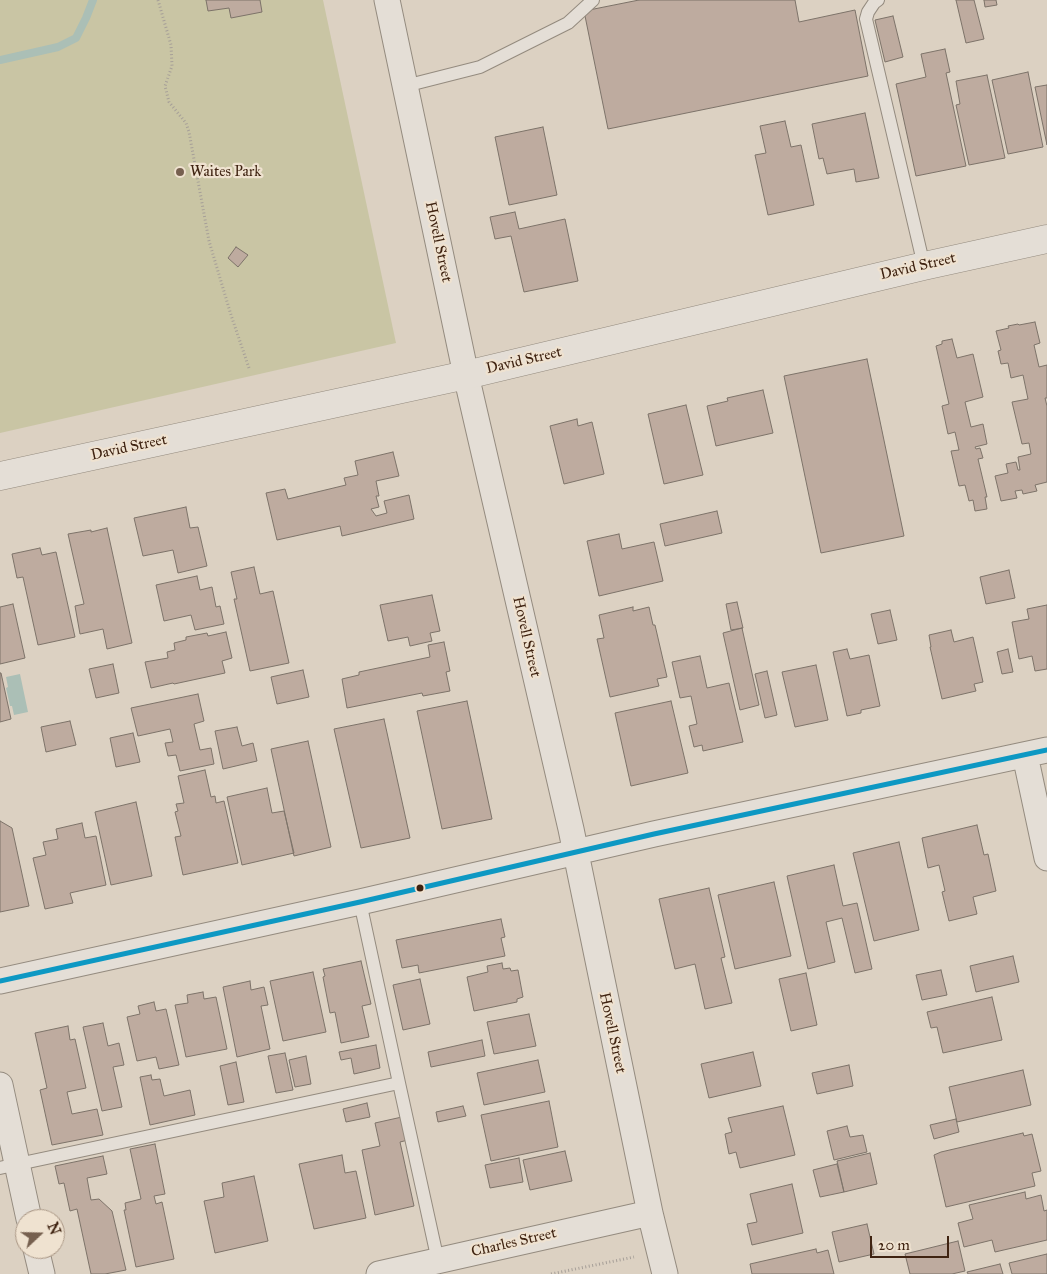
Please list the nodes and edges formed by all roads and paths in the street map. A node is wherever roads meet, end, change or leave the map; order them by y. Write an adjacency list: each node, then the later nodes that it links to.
1 (158, 0): 8 (path)
2 (387, 0): 5 (street, Hovell Street)
3 (593, 0): 5 (lane)
4 (878, 0): 7 (lane)
5 (405, 86): 9 (street, Hovell Street)
6 (1047, 238): 7 (street, David Street)
7 (924, 266): 9 (street, David Street)
8 (248, 368)
9 (466, 374): 10 (street, David Street); 12 (street, Hovell Street)
10 (0, 476)
11 (1036, 753): 12 (street); 13 (street)
12 (576, 852): 14 (street); 20 (street, Hovell Street)
13 (1047, 858)
14 (360, 902): 15 (street); 16 (lane)
15 (0, 981)
16 (399, 1083): 18 (lane); 23 (lane)
17 (0, 1085): 18 (street)
18 (8, 1166): 19 (street)
19 (25, 1209)
20 (650, 1213): 23 (street, Charles Street); 27 (street, Hovell Street)
21 (640, 1255): 26 (path)
22 (38, 1259): 24 (street)
23 (447, 1264): 25 (street, Charles Street)
24 (42, 1274)
25 (380, 1274)
26 (551, 1274)
27 (665, 1274)

